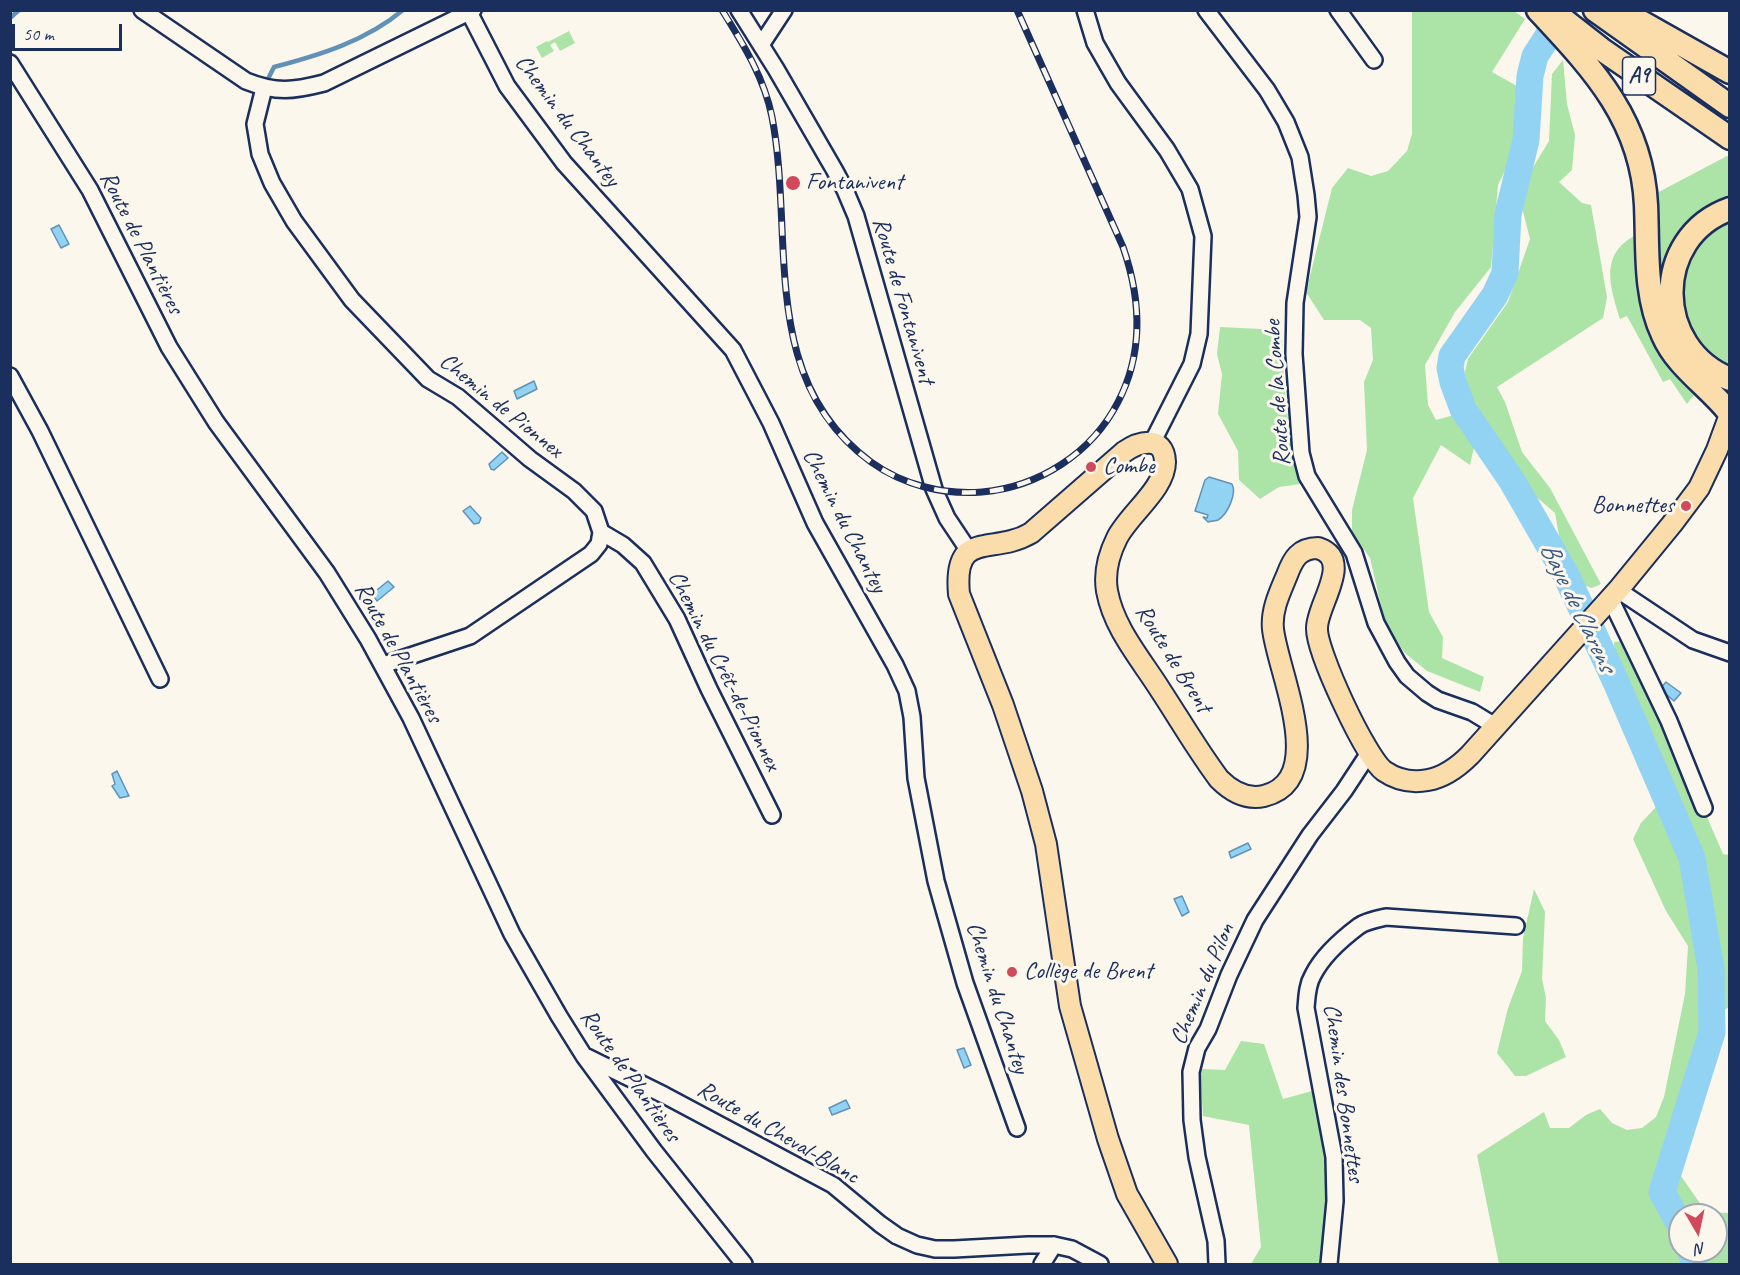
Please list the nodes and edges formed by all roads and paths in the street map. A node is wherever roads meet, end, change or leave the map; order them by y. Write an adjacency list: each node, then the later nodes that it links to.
1 (142, 10): 16 (street)
2 (739, 10): 12 (street, Route de Fontanivent)
3 (784, 10): 12 (street)
4 (1085, 10): 23 (street)
5 (1206, 10): 32 (street, Route de la Combe)
6 (1338, 10): 13 (street)
7 (1538, 10): 22 (highway)
8 (1551, 10): 18 (highway, A9)
9 (1595, 10): 17 (highway, A9)
10 (1620, 10): 15 (highway)
11 (471, 11): 16 (street); 38 (street, Chemin du Chantey)
12 (761, 45): 27 (street, Route de Fontanivent)
13 (1374, 60)
14 (10, 63): 30 (street, Route de Plantières)
15 (1730, 72)
16 (264, 88): 26 (street, Chemin de Pionnex)
17 (1730, 106)
18 (1730, 138)
19 (1730, 209): 21 (highway)
20 (10, 376): 31 (street)
21 (1730, 378)
22 (1729, 415): 25 (main road, Route de Brent)
23 (1152, 443): 27 (main road); 33 (main road, Route de Brent)
24 (1730, 459): 25 (main road, Route de Brent)
25 (1699, 488): 28 (main road, Route de Brent)
26 (601, 532): 30 (street); 35 (street, Chemin du Crêt-de-Pionnex)
27 (969, 551): 43 (main road)
28 (1609, 600): 29 (street); 32 (main road, Route de Brent); 34 (street)
29 (1730, 653)
30 (383, 665): 37 (street, Route de Plantières)
31 (160, 679)
32 (1495, 726): 33 (main road, Route de Brent)
33 (1369, 753): 44 (street, Chemin du Pilon)
34 (1704, 808)
35 (772, 815)
36 (1516, 926): 45 (street, Chemin des Bonnettes)
37 (584, 1056): 39 (street, Route du Cheval-Blanc); 40 (street, Route de Plantières)
38 (1017, 1128)
39 (1054, 1245): 41 (street); 42 (street, Route du Cheval-Blanc)
40 (744, 1264)
41 (1042, 1264)
42 (1100, 1264)
43 (1167, 1264)
44 (1217, 1264)
45 (1329, 1264)

